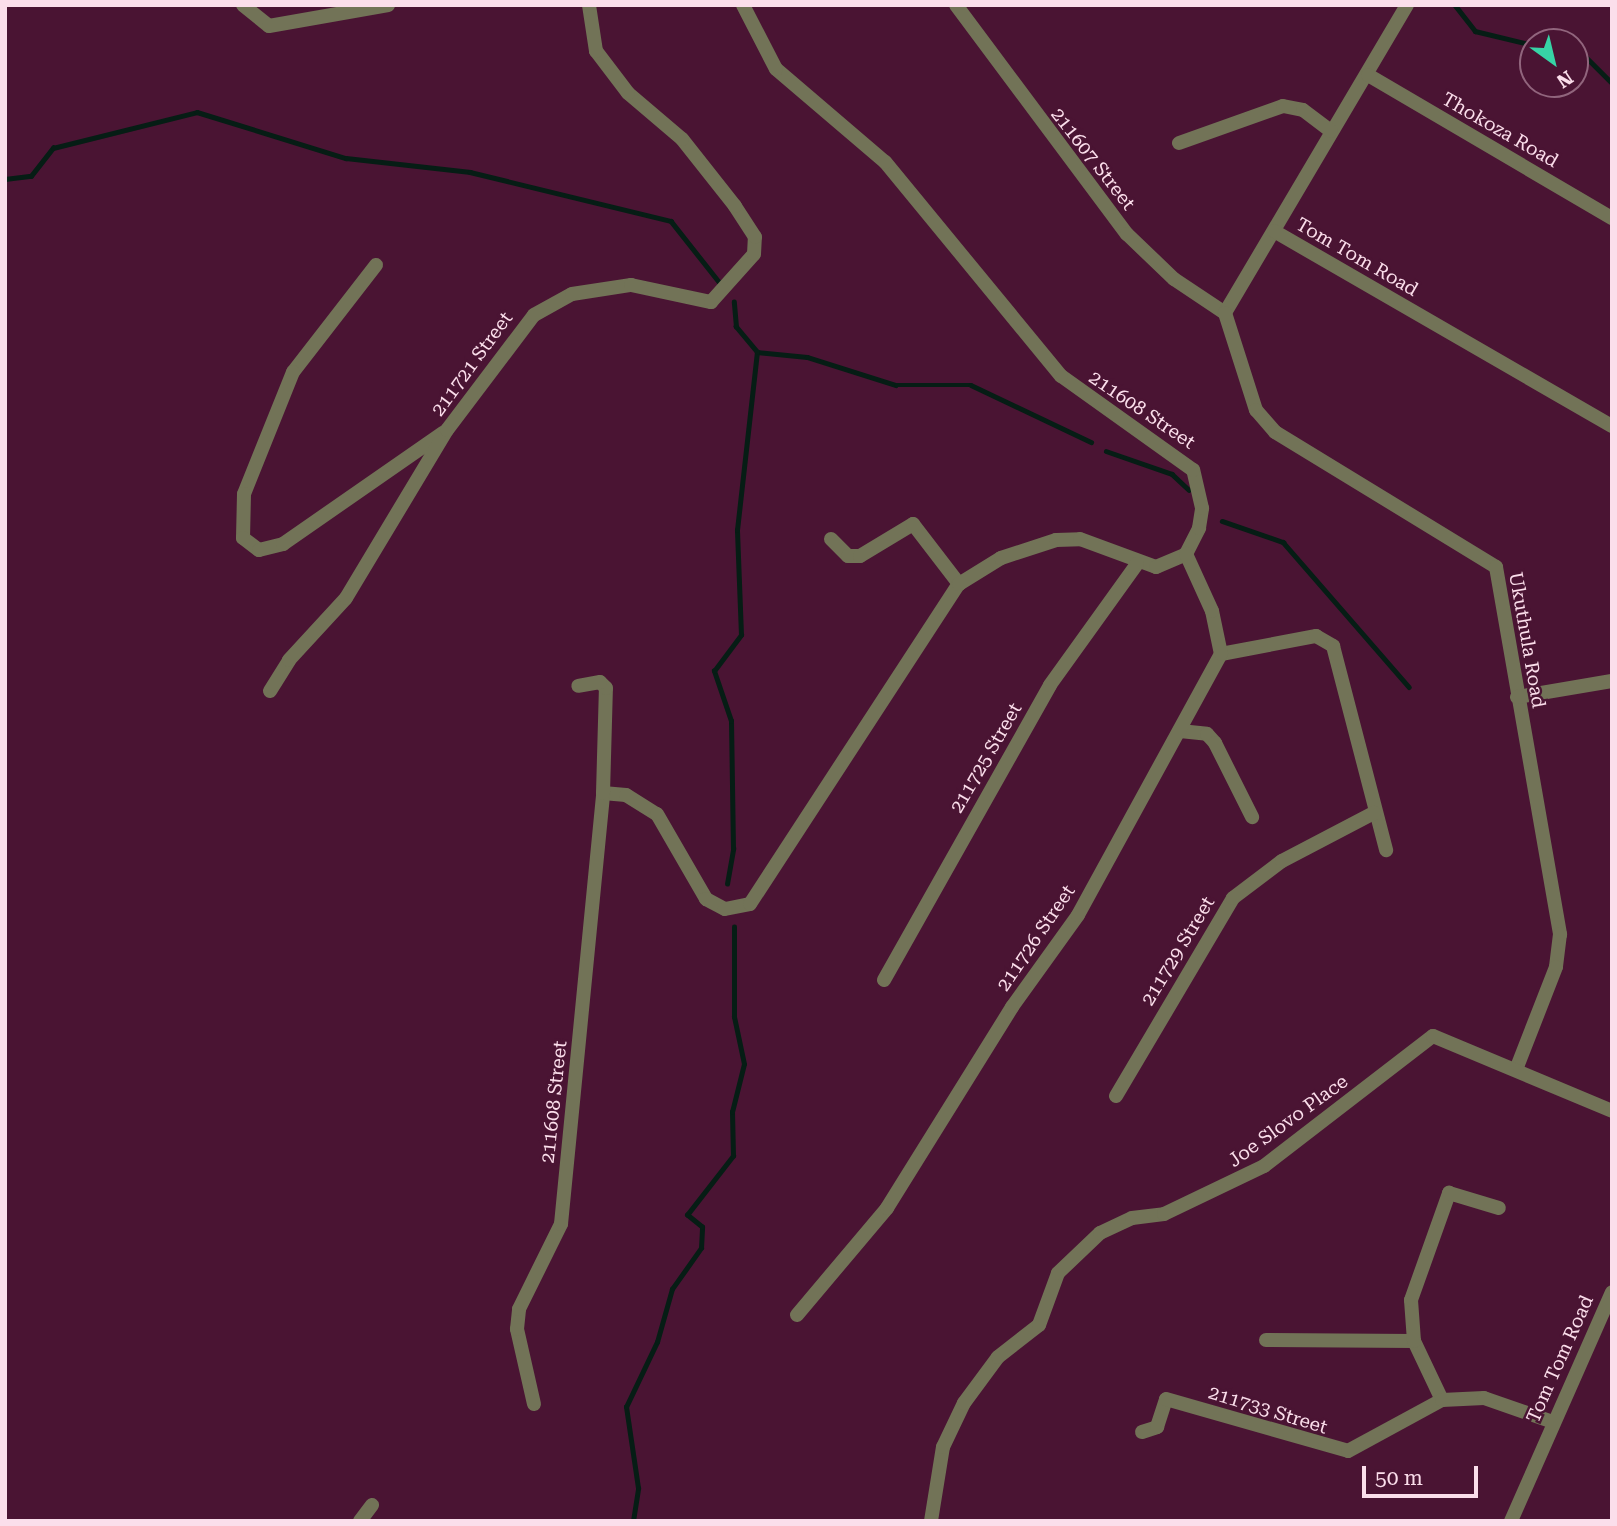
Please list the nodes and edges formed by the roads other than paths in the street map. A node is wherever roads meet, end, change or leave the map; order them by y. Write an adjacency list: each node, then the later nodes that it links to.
1 (243, 5): 2 (street)
2 (387, 5)
3 (589, 5): 15 (street, 211721 Street)
4 (743, 5): 17 (street, 211608 Street)
5 (956, 5): 13 (street, 211607 Street)
6 (1407, 5): 7 (street, Tom Tom Road)
7 (1368, 75): 8 (street, Tom Tom Road); 10 (street, Thokoza Road)
8 (1331, 131): 9 (street); 11 (street, Tom Tom Road)
9 (1180, 143)
10 (1612, 218)
11 (1274, 231): 13 (street); 14 (street, Tom Tom Road)
12 (376, 265): 15 (street)
13 (1226, 313): 24 (street, Ukuthula Road)
14 (1612, 426)
15 (447, 430): 23 (street, 211721 Street)
16 (831, 539): 19 (street)
17 (1186, 554): 18 (street); 20 (street)
18 (1138, 564): 19 (street); 30 (street, 211725 Street)
19 (959, 584): 26 (street)
20 (1222, 654): 25 (street, 211726 Street); 27 (street)
21 (1612, 681): 24 (street)
22 (578, 686): 26 (street, 211608 Street)
23 (270, 691)
24 (1517, 697): 31 (street, Ukuthula Road)
25 (1180, 731): 28 (street); 36 (street, 211726 Street)
26 (603, 793): 40 (street, 211608 Street)
27 (1374, 813): 29 (street); 32 (street, 211729 Street)
28 (1252, 817)
29 (1386, 850)
30 (884, 980)
31 (1517, 1067): 33 (street, Joe Slovo Place); 45 (street, Joe Slovo Place)
32 (1116, 1096)
33 (1612, 1111)
34 (1499, 1208): 38 (street)
35 (1612, 1292): 41 (street, Tom Tom Road)
36 (797, 1315)
37 (1266, 1340): 38 (street)
38 (1414, 1340): 39 (street)
39 (1442, 1400): 41 (street, 211733 Street); 42 (street, 211733 Street)
40 (534, 1404)
41 (1553, 1422): 46 (street, Tom Tom Road)
42 (1142, 1432)
43 (372, 1505): 44 (street)
44 (360, 1521)
45 (931, 1521)
46 (1511, 1521)

